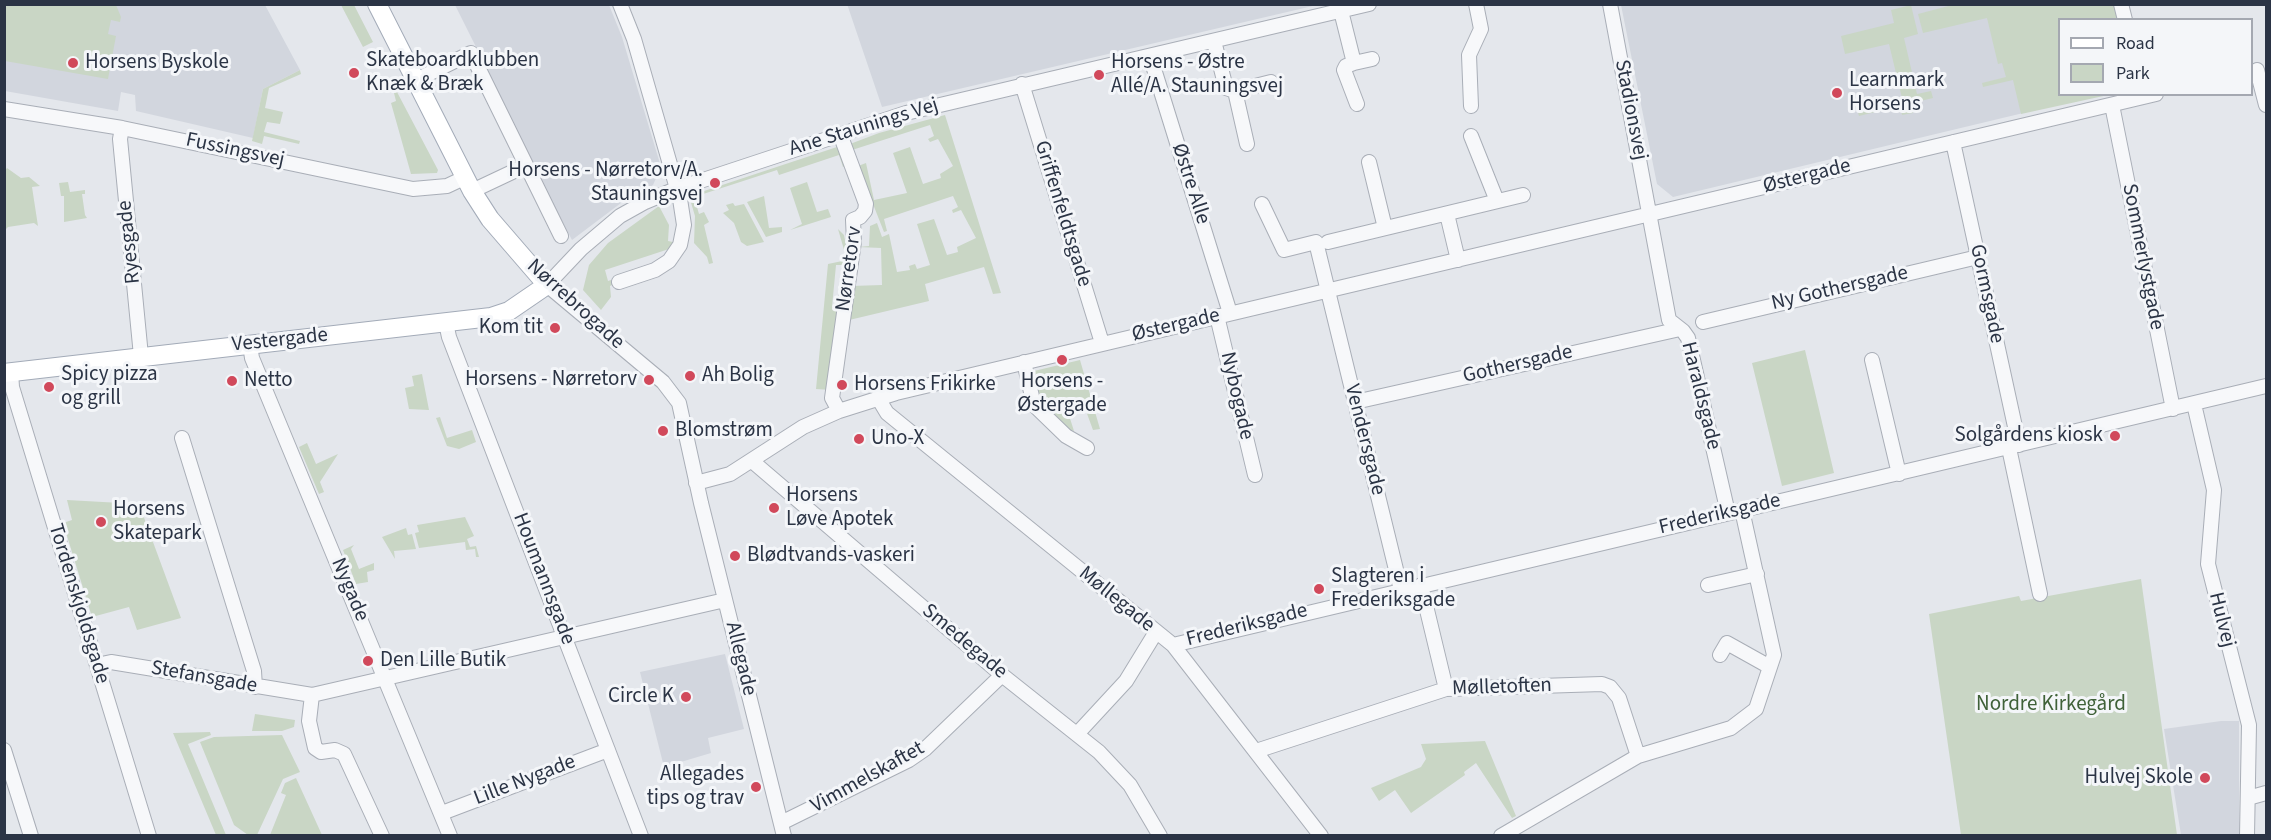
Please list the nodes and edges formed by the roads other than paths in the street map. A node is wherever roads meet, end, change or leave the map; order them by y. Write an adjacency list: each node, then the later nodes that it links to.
1 (377, 4): 12 (main road, Nørrebrogade)
2 (620, 4): 30 (street)
3 (1369, 4): 6 (street, Ane Staunings Vej)
4 (1476, 4): 20 (street)
5 (1610, 4): 35 (street, Stadionsvej)
6 (1341, 11): 7 (street, Ane Staunings Vej); 10 (street)
7 (1214, 41): 8 (street, Ane Staunings Vej); 15 (street)
8 (1150, 56): 14 (street, Ane Staunings Vej); 44 (street, Østre Alle)
9 (1372, 59): 10 (street)
10 (1354, 63): 17 (street)
11 (2258, 70): 19 (street)
12 (414, 81): 28 (street, Nørrebrogade); 29 (main road, Nørrebrogade)
13 (1272, 82): 15 (street)
14 (1022, 84): 23 (street, Ane Staunings Vej); 48 (street, Griffenfeldtsgade)
15 (1235, 91): 26 (street)
16 (2147, 96): 18 (street, Østergade)
17 (1357, 104)
18 (2112, 105): 25 (street, Østergade); 58 (street, Sommerlystgade)
19 (2266, 105)
20 (1471, 106)
21 (4, 109): 22 (street, Fussingsvej)
22 (122, 128): 29 (street, Fussingsvej); 50 (street, Ryesgade)
23 (840, 134): 30 (street, Ane Staunings Vej); 59 (street, Nørretorv)
24 (1471, 136): 32 (street)
25 (1953, 142): 35 (street, Østergade); 39 (street, Gormsgade)
26 (1247, 144)
27 (1370, 162): 36 (street)
28 (525, 166): 29 (street); 37 (street, Nørrebrogade)
29 (468, 185): 42 (main road, Nørrebrogade)
30 (676, 189): 41 (street); 42 (street, Ane Staunings Vej)
31 (1523, 195): 32 (street)
32 (1497, 201): 34 (street)
33 (1262, 204): 43 (street)
34 (1447, 213): 36 (street); 40 (street)
35 (1651, 215): 40 (street, Østergade); 47 (street, Haraldsgade)
36 (1385, 228): 38 (street)
37 (561, 236)
38 (1328, 242)
39 (1978, 257): 45 (street, Ny Gothersgade); 61 (street, Gormsgade)
40 (1458, 260): 43 (street, Østergade)
41 (619, 282)
42 (547, 285): 46 (main road, Vestergade); 66 (street, Nørrebrogade)
43 (1328, 290): 44 (street, Østergade); 56 (street, Vendersgade)
44 (1224, 315): 48 (street, Østergade); 65 (street, Nybogade)
45 (1703, 322)
46 (447, 323): 49 (main road, Vestergade); 76 (street, Houmannsgade)
47 (1680, 329): 56 (street, Gothersgade); 68 (street, Haraldsgade)
48 (1102, 343): 52 (street, Østergade)
49 (250, 345): 50 (main road, Vestergade); 82 (street, Nygade)
50 (141, 356): 53 (main road, Vestergade)
51 (1872, 360): 64 (street)
52 (1024, 362): 55 (street, Østergade); 62 (street)
53 (8, 372): 79 (street, Tordenskjoldsgade)
54 (2266, 386): 57 (street, Frederiksgade)
55 (878, 398): 59 (street); 75 (street, Møllegade)
56 (1355, 402): 72 (street, Vendersgade)
57 (2194, 404): 58 (street, Frederiksgade); 92 (street, Hulvej)
58 (2172, 409): 61 (street, Frederiksgade)
59 (838, 411): 63 (street)
60 (182, 438): 83 (street)
61 (2014, 446): 64 (street, Frederiksgade); 73 (street, Gormsgade)
62 (1087, 448)
63 (752, 461): 66 (street); 81 (street, Smedegade)
64 (1899, 474): 67 (street, Frederiksgade)
65 (1255, 476)
66 (696, 483): 74 (street, Allegade)
67 (1742, 510): 68 (street, Frederiksgade); 69 (street)
68 (1728, 513): 70 (street, Frederiksgade)
69 (1757, 574): 71 (street); 80 (street)
70 (1421, 585): 72 (street, Frederiksgade); 84 (street)
71 (1708, 585)
72 (1401, 590): 77 (street, Frederiksgade)
73 (2040, 594)
74 (725, 600): 76 (street, Stefansgade); 94 (street, Allegade)
75 (1156, 632): 77 (street, Møllegade); 86 (street)
76 (565, 637): 82 (street, Stefansgade); 88 (street, Houmannsgade)
77 (1173, 645): 89 (street, Møllegade)
78 (1720, 656): 80 (street)
79 (97, 665): 83 (street, Stefansgade); 96 (street, Tordenskjoldsgade)
80 (1770, 667): 90 (street)
81 (1002, 675): 86 (street, Smedegade); 94 (street, Vimmelskaftet)
82 (385, 677): 85 (street, Stefansgade); 93 (street, Nygade)
83 (255, 687): 85 (street, Stefansgade)
84 (1446, 689): 89 (street, Mølletoften); 90 (street, Mølletoften)
85 (312, 695): 97 (street)
86 (1077, 734): 100 (street, Smedegade)
87 (4, 750): 95 (street)
88 (608, 750): 93 (street, Lille Nygade); 99 (street, Houmannsgade)
89 (1256, 751): 101 (street, Møllegade)
90 (1638, 756): 102 (street)
91 (2266, 793): 92 (street)
92 (2248, 798): 103 (street, Hulvej)
93 (442, 813): 98 (street, Nygade)
94 (783, 829)
95 (31, 836)
96 (148, 836)
97 (382, 836)
98 (450, 836)
99 (641, 836)
100 (1160, 836)
101 (1321, 836)
102 (1501, 836)
103 (2247, 836)

